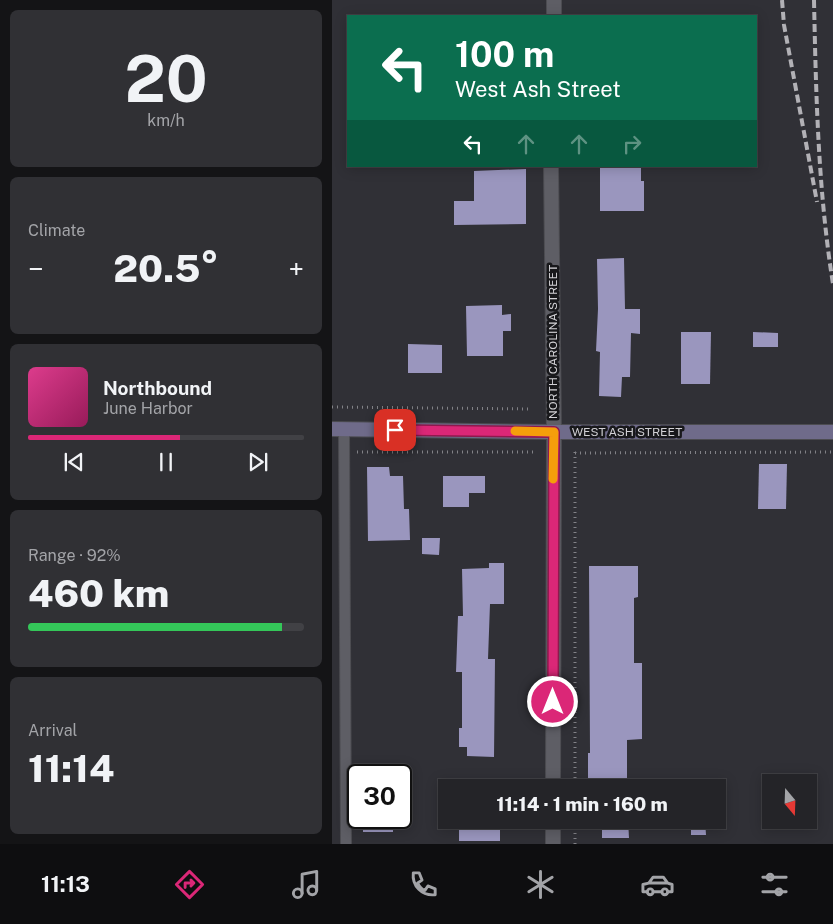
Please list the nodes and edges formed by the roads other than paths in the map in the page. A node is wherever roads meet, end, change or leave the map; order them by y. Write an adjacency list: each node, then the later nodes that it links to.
1 (554, 0): 2 (street)
2 (554, 15)
3 (551, 167): 5 (street, NORTH CAROLINA STREET)
4 (338, 429): 5 (main road, WEST ASH STREET); 9 (lane)
5 (554, 432): 6 (main road, WEST ASH STREET); 7 (street, NORTH CAROLINA STREET)
6 (832, 432)
7 (553, 779)
8 (553, 829): 10 (street)
9 (346, 844)
10 (553, 844)

